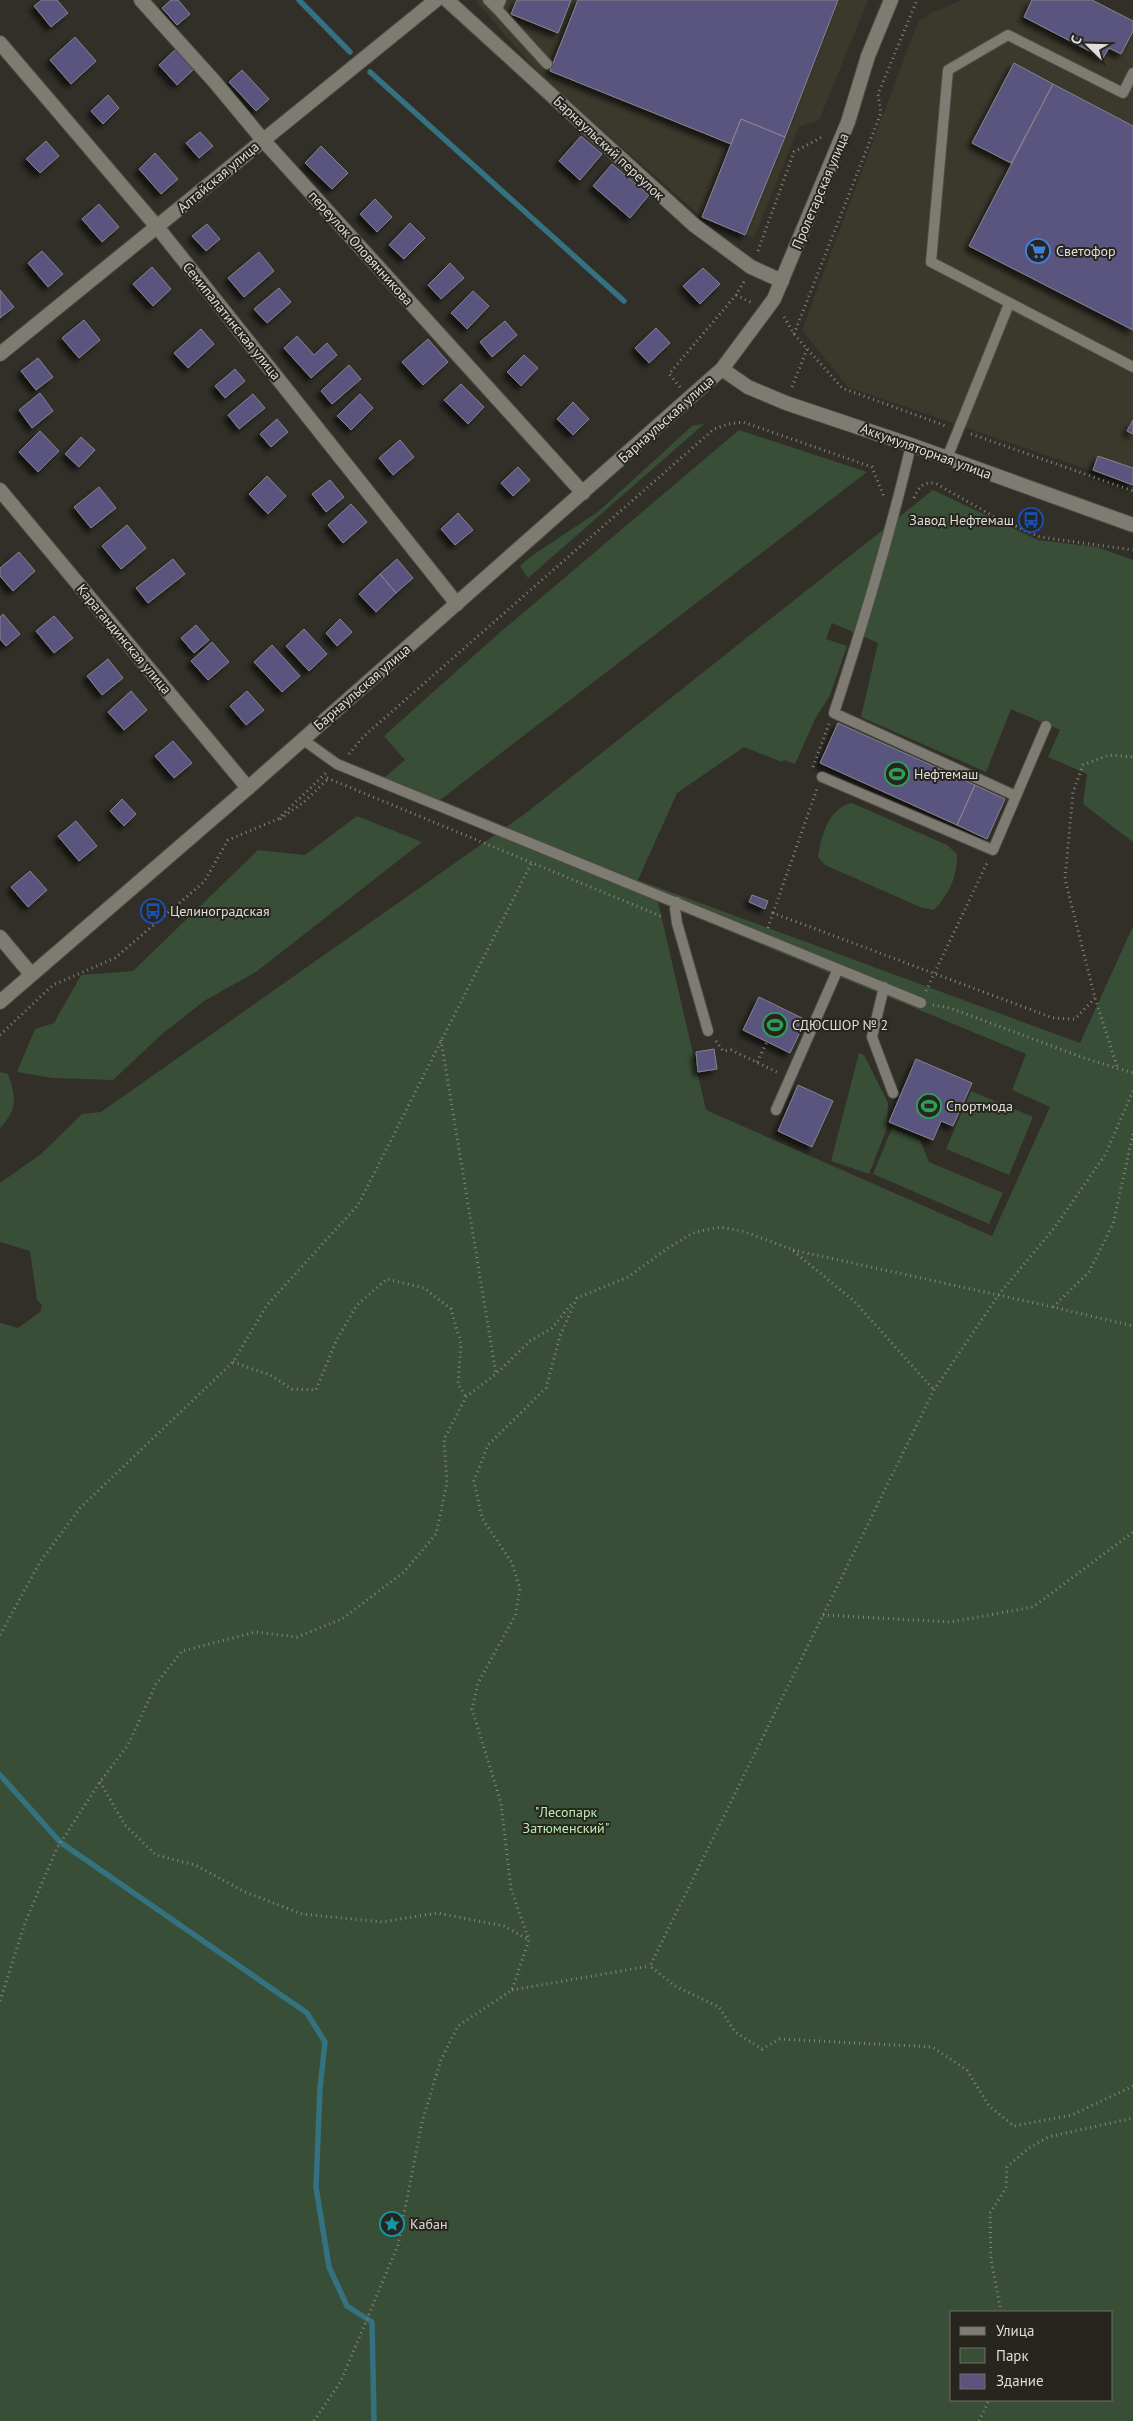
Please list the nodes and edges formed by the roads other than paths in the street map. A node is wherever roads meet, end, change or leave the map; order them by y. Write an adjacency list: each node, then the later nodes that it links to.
1 (141, 0): 10 (street, переулок Оловянникова)
2 (436, 0): 10 (street, Алтайская улица)
3 (447, 0): 12 (street, Барнаульский переулок)
4 (488, 0): 6 (lane)
5 (891, 0): 12 (street, Пролетарская улица)
6 (499, 4): 8 (lane)
7 (0, 43): 11 (street, Семипалатинская улица)
8 (547, 64)
9 (1133, 72): 13 (lane)
10 (263, 140): 11 (street, Алтайская улица); 20 (street, переулок Оловянникова)
11 (158, 228): 14 (street, Алтайская улица); 22 (street, Семипалатинская улица)
12 (782, 281): 16 (street, Пролетарская улица)
13 (1009, 304): 15 (lane); 18 (lane)
14 (0, 354)
15 (1133, 367)
16 (722, 369): 17 (street, Аккумуляторная улица); 20 (street, Барнаульская улица)
17 (911, 445): 18 (street, Аккумуляторная улица); 27 (lane)
18 (948, 458): 21 (street, Аккумуляторная улица)
19 (0, 490): 26 (street, Карагандинская улица)
20 (583, 492): 22 (street, Барнаульская улица)
21 (1133, 525)
22 (457, 604): 24 (street, Барнаульская улица)
23 (1046, 726): 27 (lane)
24 (302, 739): 26 (street, Барнаульская улица); 28 (lane)
25 (822, 777): 27 (lane)
26 (248, 788): 31 (street, Барнаульская улица)
27 (1016, 796)
28 (678, 902): 30 (lane); 35 (lane)
29 (0, 937): 31 (street)
30 (838, 969): 32 (lane); 37 (lane)
31 (31, 974): 33 (street, Барнаульская улица)
32 (884, 986): 34 (lane); 36 (lane)
33 (0, 1002)
34 (920, 1003)
35 (708, 1030)
36 (893, 1093)
37 (776, 1110)

